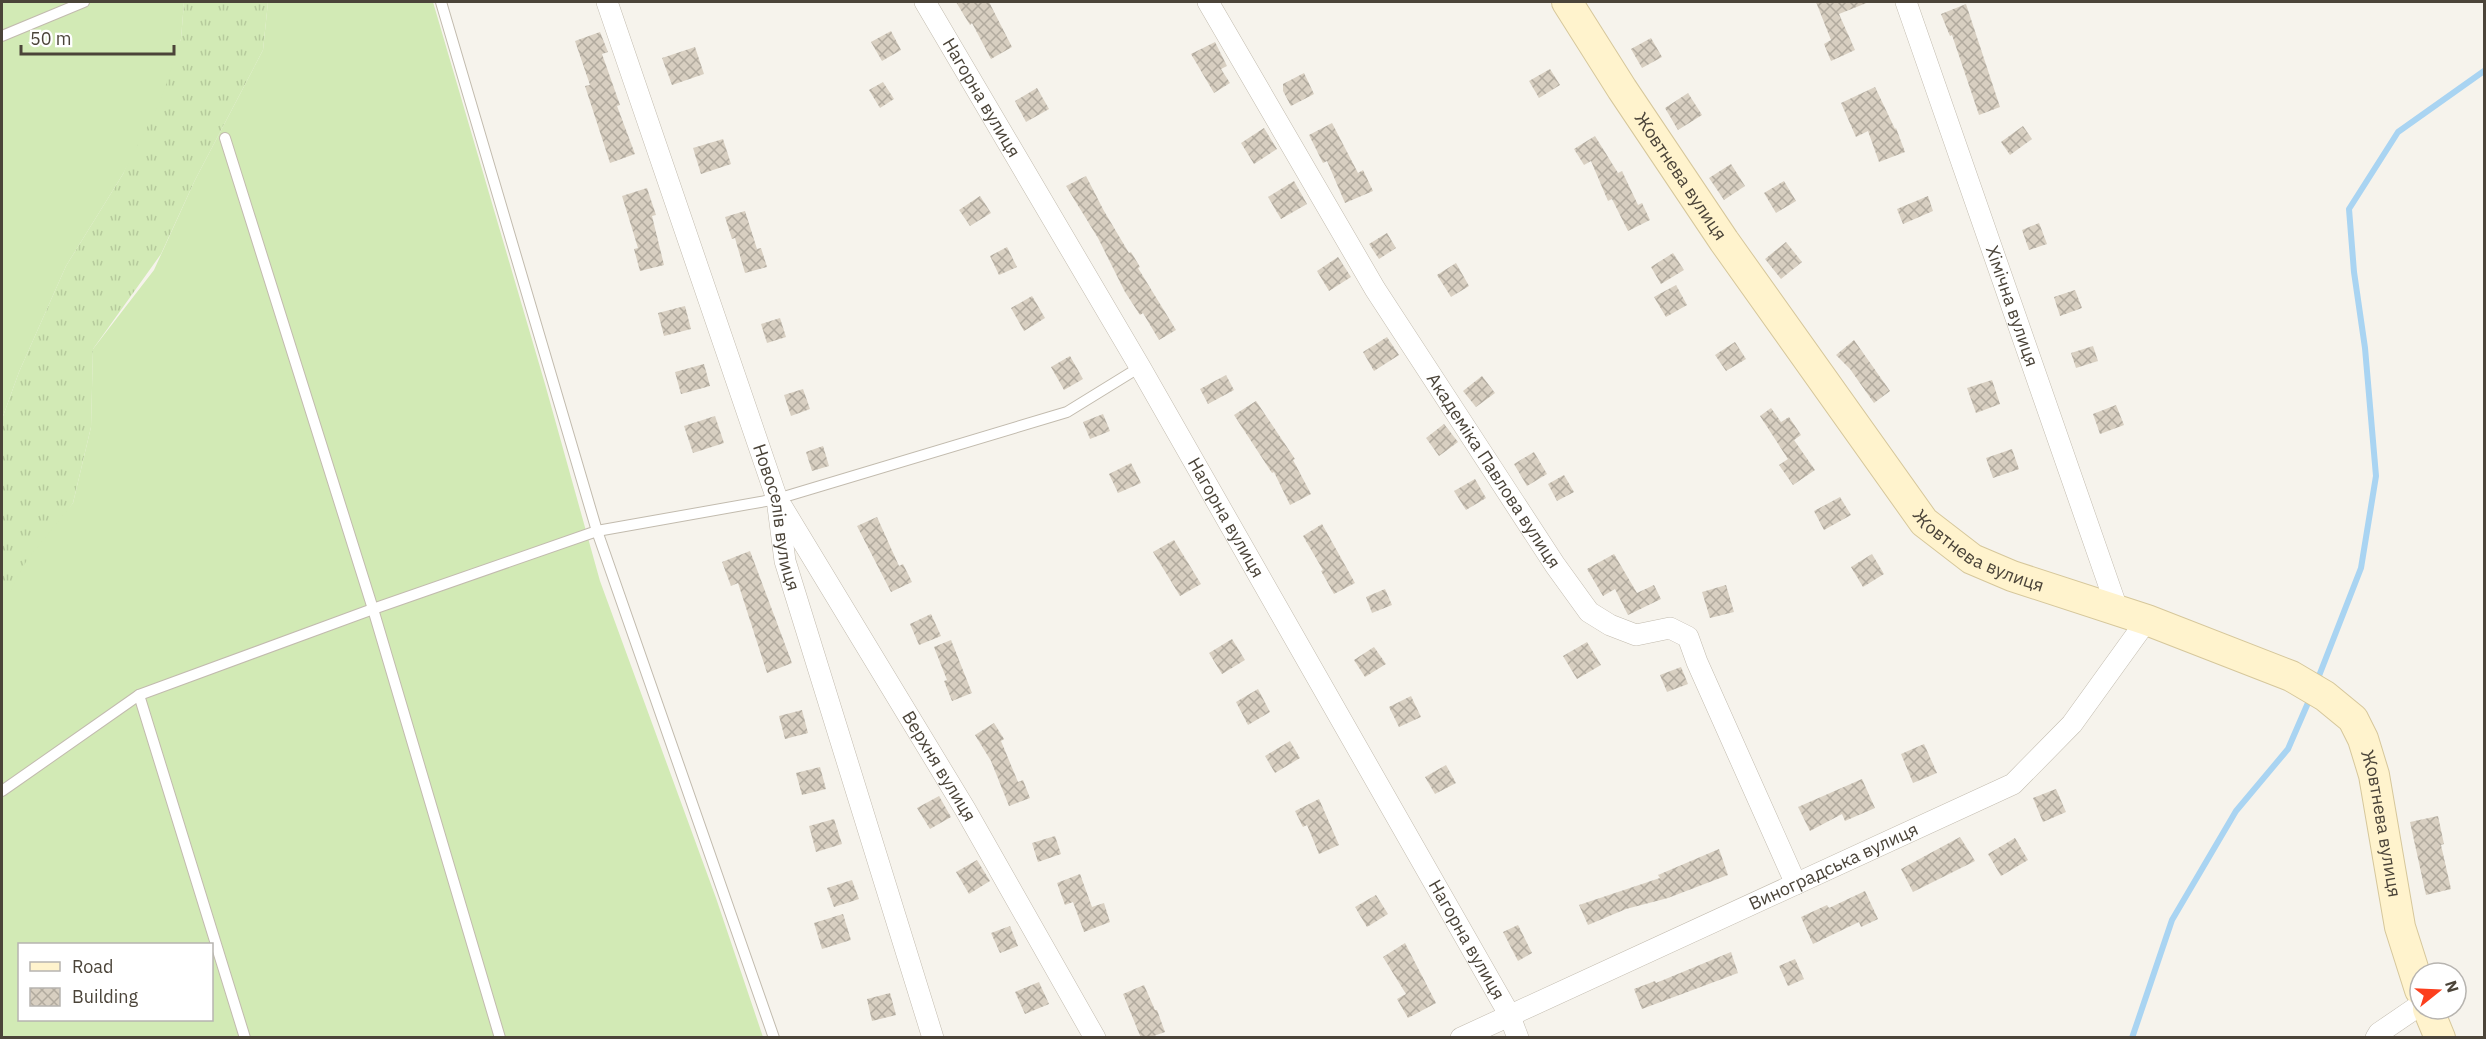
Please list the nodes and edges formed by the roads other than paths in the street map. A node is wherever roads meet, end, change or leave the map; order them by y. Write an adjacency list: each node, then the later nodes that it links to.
1 (84, 2): 8 (lane)
2 (441, 2): 12 (lane)
3 (607, 2): 11 (street, Новоселів вулиця)
4 (925, 2): 10 (street, Нагорна вулиця)
5 (1208, 2): 18 (street, Академіка Павлова вулиця)
6 (1567, 2): 14 (main road, Жовтнева вулиця)
7 (1906, 2): 14 (street, Хімічна вулиця)
8 (2, 36)
9 (225, 138): 13 (lane)
10 (1140, 367): 11 (lane); 21 (street, Нагорна вулиця)
11 (777, 499): 12 (lane); 26 (street, Новоселів вулиця); 27 (street, Верхня вулиця)
12 (597, 531): 13 (lane); 25 (lane)
13 (373, 609): 16 (lane); 24 (lane)
14 (2118, 610): 15 (main road, Жовтнева вулиця)
15 (2147, 620): 18 (street, Виноградська вулиця); 19 (main road, Жовтнева вулиця)
16 (139, 695): 17 (lane); 23 (lane)
17 (2, 791)
18 (1796, 884): 21 (street, Виноградська вулиця)
19 (2411, 961)
20 (2408, 1013): 30 (street)
21 (1509, 1014): 28 (street, Виноградська вулиця); 29 (street, Нагорна вулиця)
22 (2433, 1021): 31 (main road)
23 (245, 1038)
24 (500, 1038)
25 (774, 1038)
26 (933, 1038)
27 (1095, 1038)
28 (1461, 1038)
29 (1518, 1038)
30 (2376, 1038)
31 (2440, 1038)

